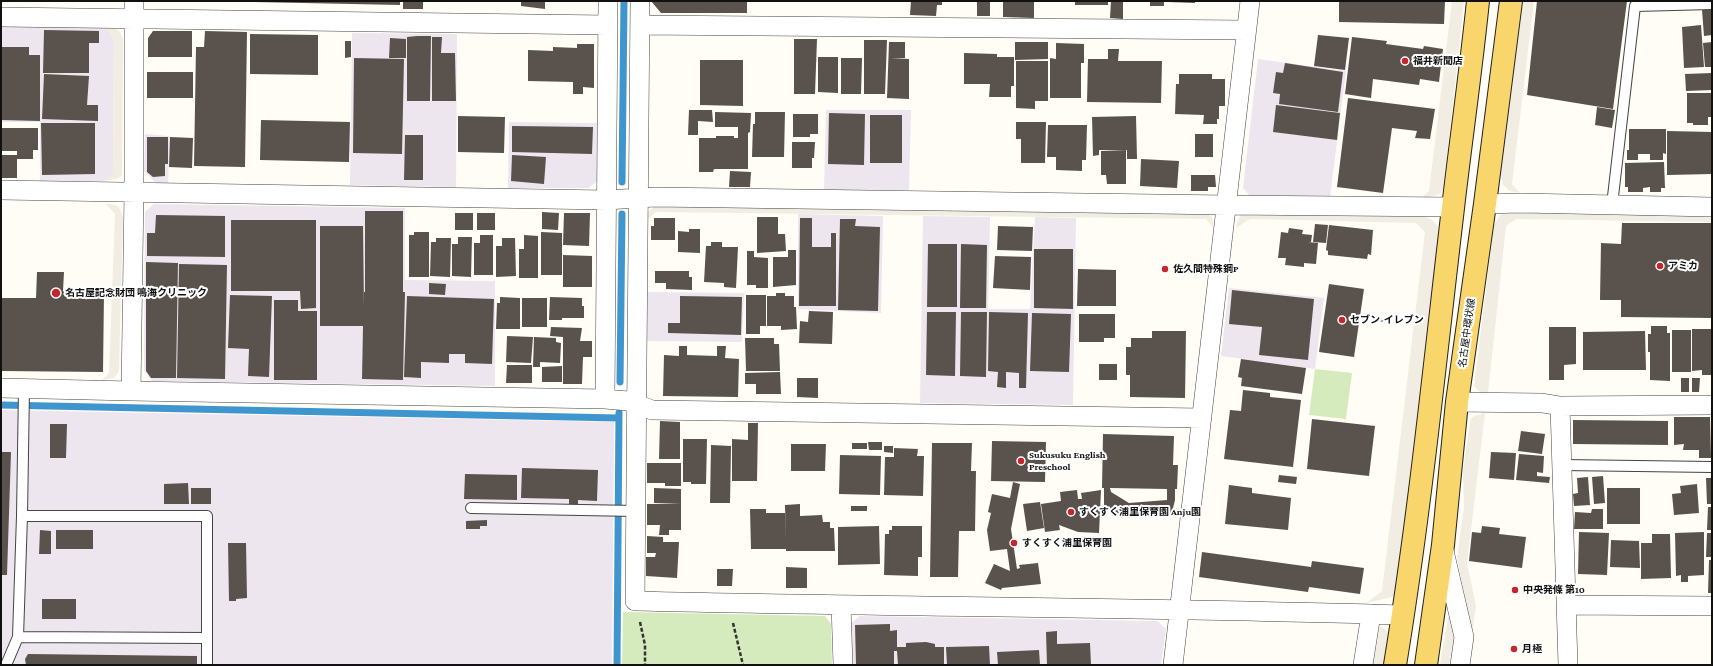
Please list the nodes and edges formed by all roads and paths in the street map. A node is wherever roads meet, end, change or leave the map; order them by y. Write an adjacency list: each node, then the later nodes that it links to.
1 (134, 1): 9 (street)
2 (608, 1): 10 (street)
3 (640, 1): 11 (street)
4 (1250, 1): 12 (street)
5 (1478, 1): 20 (main road)
6 (1511, 1): 17 (main road, 名古屋中環状線)
7 (1712, 4): 19 (lane)
8 (1, 17): 9 (street)
9 (134, 20): 10 (street); 14 (street)
10 (607, 25): 16 (street)
11 (640, 25): 12 (street); 15 (street)
12 (1246, 30): 18 (street)
13 (1, 190): 14 (street)
14 (134, 192): 16 (street); 24 (street)
15 (639, 198): 16 (street); 18 (street); 27 (street)
16 (606, 200): 25 (street)
17 (1485, 204): 19 (street); 26 (main road, 名古屋中環状線)
18 (1227, 205): 20 (street); 30 (street)
19 (1612, 205): 21 (street)
20 (1453, 207): 44 (main road)
21 (1712, 207)
22 (1, 388): 23 (street)
23 (24, 388): 24 (street); 35 (lane)
24 (131, 392): 25 (street)
25 (605, 399): 27 (street)
26 (1457, 402): 29 (street); 36 (main road, 名古屋中環状線)
27 (637, 403): 30 (street); 34 (street)
28 (1712, 405): 29 (street)
29 (1560, 406): 31 (street)
30 (1202, 418): 42 (street)
31 (1562, 465): 32 (lane); 40 (street)
32 (1712, 467)
33 (471, 508): 34 (lane)
34 (630, 510): 37 (street)
35 (22, 516): 45 (lane); 46 (lane)
36 (1443, 545): 55 (main road, 名古屋中環状線); 56 (street)
37 (635, 601): 38 (street); 49 (path)
38 (731, 603): 39 (street); 50 (path)
39 (841, 605): 42 (street); 51 (street)
40 (1566, 605): 41 (street); 57 (street)
41 (1712, 606)
42 (1180, 609): 43 (street); 52 (street)
43 (1371, 614): 44 (street); 53 (street)
44 (1403, 615): 54 (main road)
45 (18, 637): 46 (lane); 47 (lane)
46 (207, 638): 48 (lane)
47 (6, 665)
48 (207, 665)
49 (645, 665)
50 (743, 665)
51 (843, 665)
52 (1173, 665)
53 (1363, 665)
54 (1395, 665)
55 (1426, 665)
56 (1460, 665)
57 (1568, 665)

